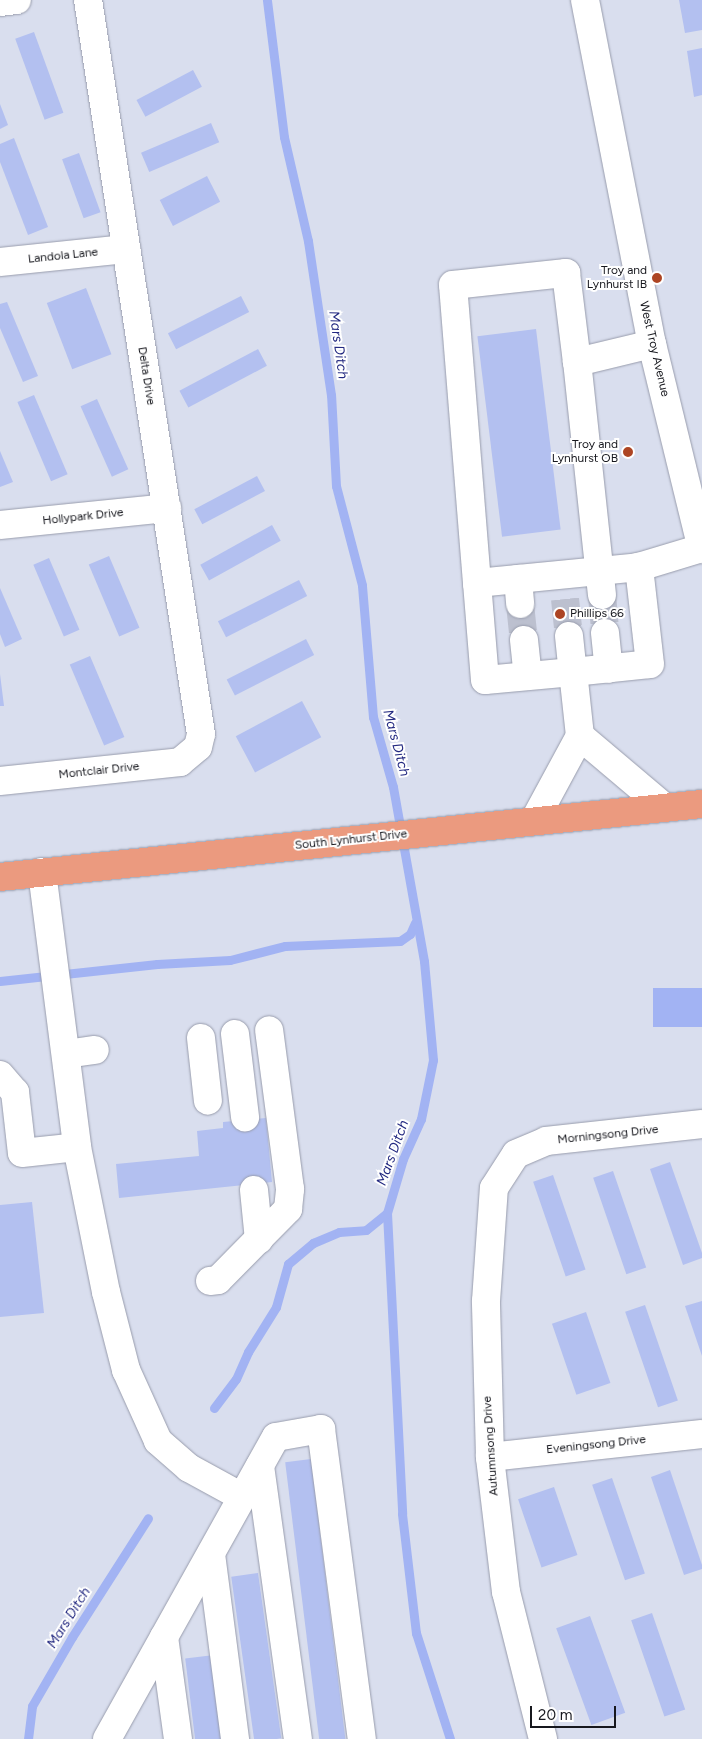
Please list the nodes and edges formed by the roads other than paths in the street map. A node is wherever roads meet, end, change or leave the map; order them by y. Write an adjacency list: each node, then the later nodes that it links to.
1 (16, 0): 4 (street)
2 (88, 0): 5 (street, Delta Drive)
3 (585, 0): 7 (street, West Troy Avenue)
4 (0, 2)
5 (126, 249): 6 (street, Landola Lane); 9 (street, Delta Drive)
6 (0, 262)
7 (652, 344): 8 (street); 11 (street, West Troy Avenue)
8 (577, 362): 13 (street); 14 (street)
9 (167, 508): 10 (street, Hollypark Drive); 22 (street, Delta Drive)
10 (0, 525)
11 (702, 549): 12 (street)
12 (639, 567): 14 (street); 18 (street)
13 (477, 583): 14 (street); 20 (street)
14 (600, 583)
15 (605, 633): 18 (street)
16 (569, 636): 19 (street)
17 (524, 640): 20 (street)
18 (609, 669): 19 (street)
19 (573, 672): 20 (street); 21 (street)
20 (528, 676)
21 (580, 736): 25 (street); 26 (street)
22 (195, 752): 23 (street, Montclair Drive)
23 (0, 782)
24 (702, 804): 25 (main road, South Lynhurst Drive)
25 (664, 807): 26 (main road, South Lynhurst Drive)
26 (534, 821): 27 (main road, South Lynhurst Drive)
27 (42, 872): 28 (main road, South Lynhurst Drive); 33 (street)
28 (0, 876)
29 (269, 1030): 41 (street)
30 (235, 1034): 36 (street)
31 (201, 1038): 35 (street)
32 (96, 1050): 33 (street)
33 (66, 1054): 38 (street)
34 (0, 1075): 38 (street)
35 (208, 1101)
36 (244, 1117)
37 (702, 1124): 39 (street, Morningsong Drive)
38 (77, 1147): 46 (street)
39 (516, 1154): 44 (street, Autumnsong Drive)
40 (254, 1190): 41 (street)
41 (259, 1240): 42 (street)
42 (210, 1281)
43 (702, 1434): 44 (street, Eveningsong Drive)
44 (490, 1457): 54 (street, Autumnsong Drive)
45 (260, 1466): 46 (street); 52 (street); 53 (street)
46 (242, 1497): 47 (street)
47 (211, 1554): 48 (street); 51 (street)
48 (164, 1637): 49 (street); 50 (street)
49 (107, 1739)
50 (178, 1739)
51 (235, 1739)
52 (298, 1739)
53 (362, 1739)
54 (543, 1739)

